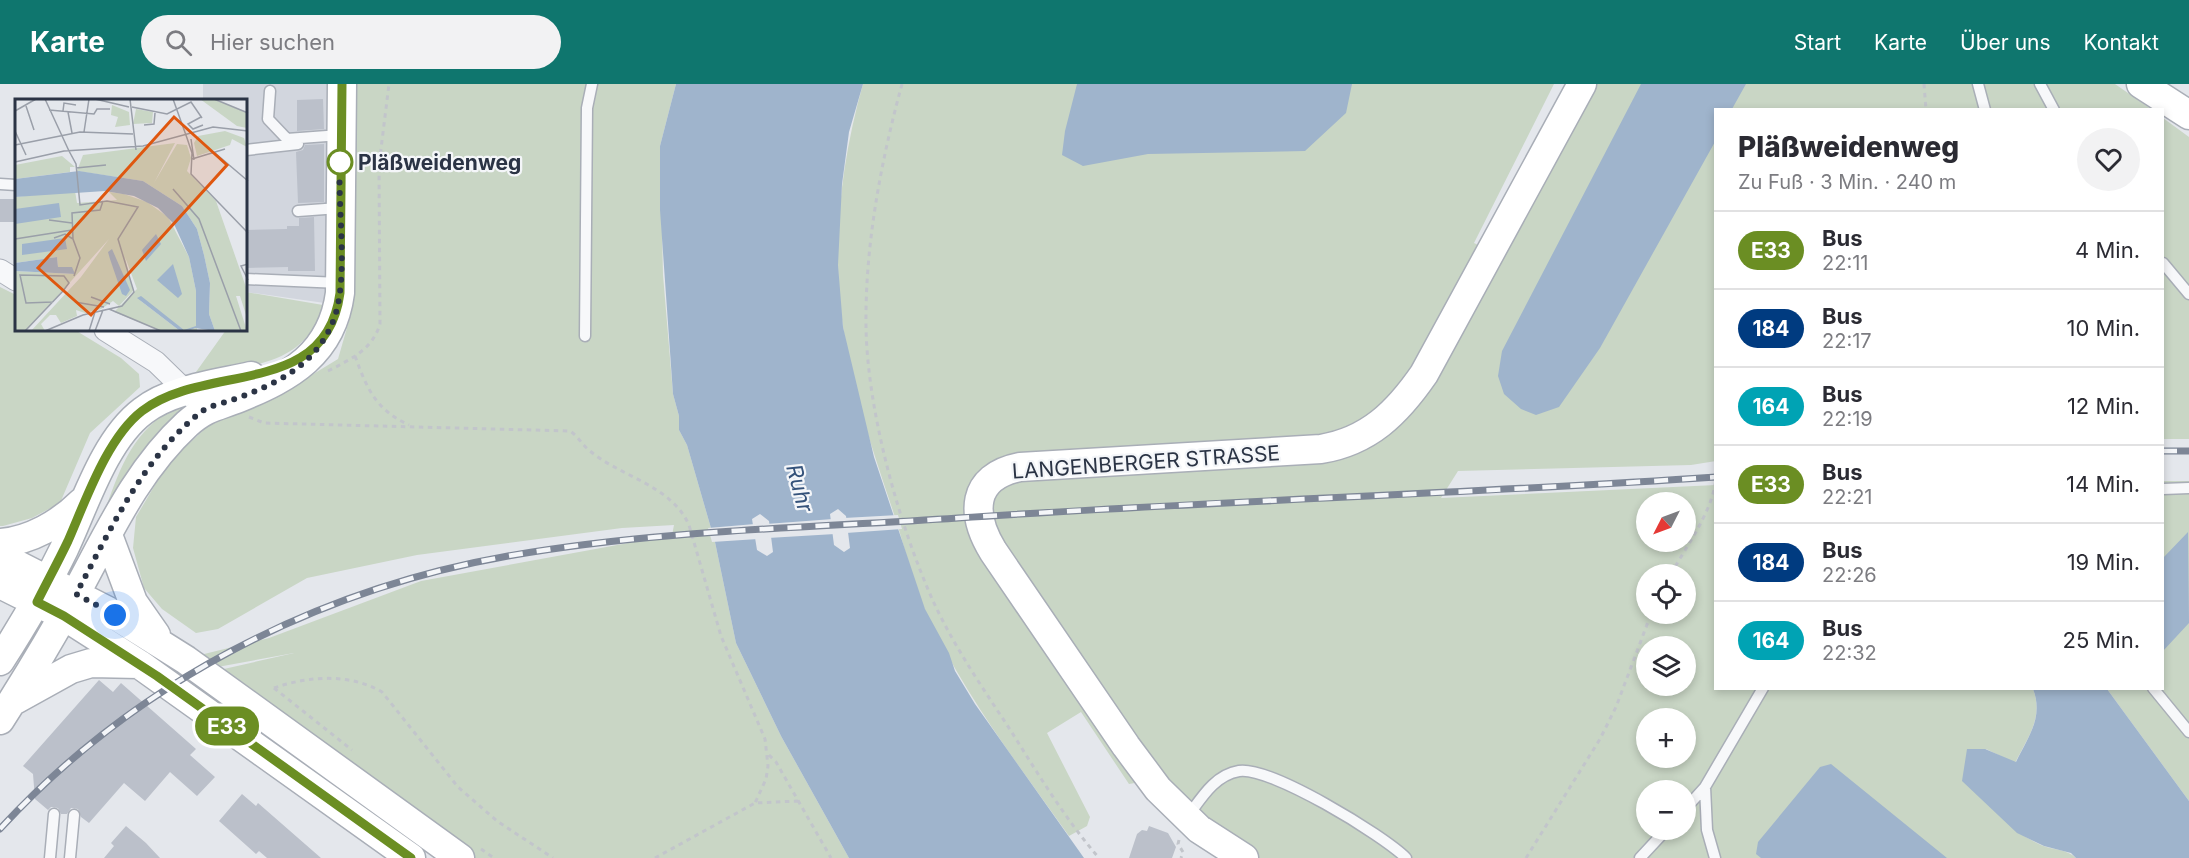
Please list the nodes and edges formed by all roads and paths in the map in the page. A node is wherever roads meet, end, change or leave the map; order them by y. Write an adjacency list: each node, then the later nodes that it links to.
1 (342, 84): 15 (main road)
2 (390, 84): 31 (path)
3 (592, 84): 28 (lane)
4 (902, 84): 68 (path)
5 (1582, 84): 59 (main road, LANGENBERGER STRASSE)
6 (1924, 84): 11 (path)
7 (1978, 84): 12 (lane)
8 (2040, 84): 13 (lane)
9 (2141, 84): 14 (main road)
10 (270, 91): 15 (lane)
11 (1926, 108)
12 (1984, 108)
13 (2053, 108)
14 (2189, 115)
15 (340, 139): 16 (lane); 19 (main road)
16 (248, 150)
17 (0, 184): 18 (lane)
18 (15, 185)
19 (340, 208): 20 (lane); 25 (main road)
20 (298, 212)
21 (2164, 264): 26 (lane)
22 (0, 270): 23 (street)
23 (15, 279)
24 (248, 279): 25 (lane)
25 (340, 283): 29 (main road)
26 (2189, 294)
27 (109, 332): 29 (street)
28 (585, 336)
29 (195, 400): 35 (main road); 36 (main road)
30 (248, 416): 31 (path)
31 (411, 426): 52 (path)
32 (2189, 488): 33 (lane)
33 (2164, 489)
34 (1714, 495): 39 (path)
35 (86, 499): 37 (main road); 41 (main road)
36 (108, 535): 42 (main road); 44 (main road)
37 (0, 543)
38 (0, 556): 41 (main road)
39 (1677, 564)
40 (0, 584): 41 (main road)
41 (43, 591): 42 (main road); 45 (main road)
42 (70, 605): 44 (main road); 46 (main road); 49 (main road)
43 (1647, 624): 71 (path)
44 (162, 645): 64 (main road)
45 (0, 661)
46 (139, 664): 49 (main road); 63 (main road)
47 (1762, 690): 53 (lane)
48 (2155, 690): 50 (lane)
49 (5, 711)
50 (2189, 732)
51 (353, 751): 65 (path)
52 (769, 755): 55 (path); 56 (path)
53 (1705, 788): 54 (lane); 73 (lane)
54 (1696, 797)
55 (798, 801): 56 (path); 67 (path)
56 (755, 803): 66 (path)
57 (54, 814): 61 (lane)
58 (74, 815): 62 (lane)
59 (1186, 818): 69 (main road, LANGENBERGER STRASSE); 70 (lane)
60 (1657, 840): 72 (lane)
61 (50, 858)
62 (70, 858)
63 (411, 858)
64 (460, 858)
65 (553, 858)
66 (655, 858)
67 (831, 858)
68 (1099, 858)
69 (1244, 858)
70 (1406, 858)
71 (1526, 858)
72 (1640, 858)
73 (1715, 858)

